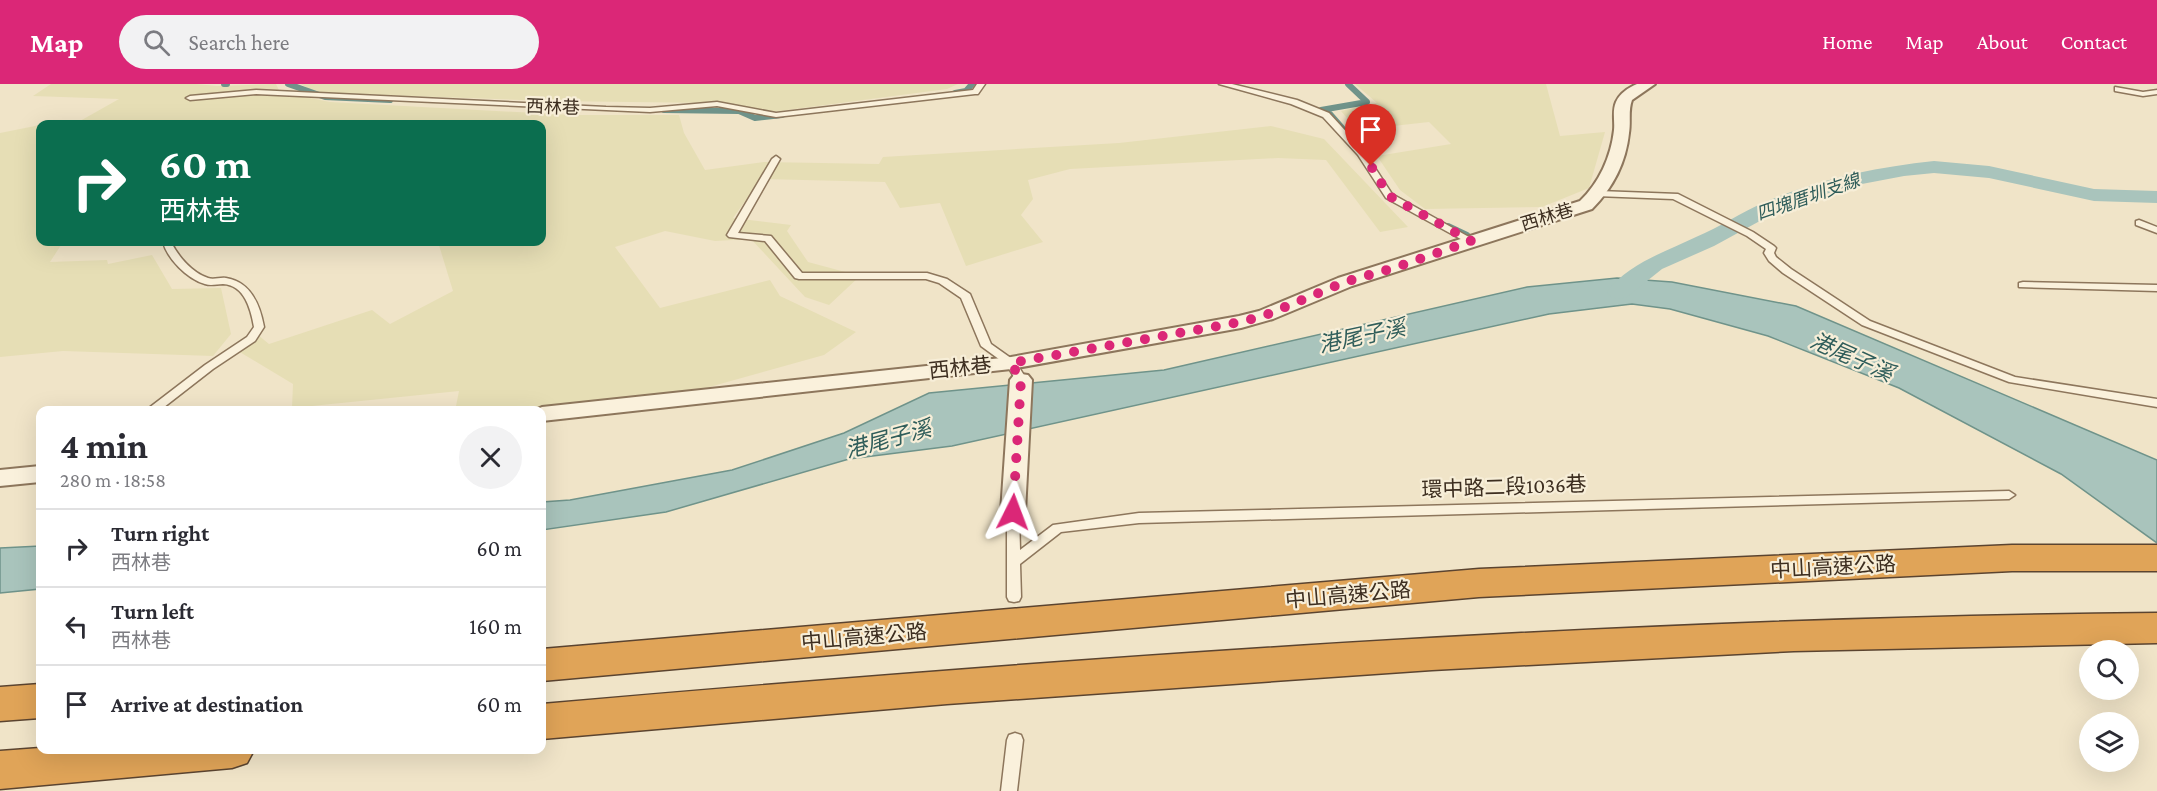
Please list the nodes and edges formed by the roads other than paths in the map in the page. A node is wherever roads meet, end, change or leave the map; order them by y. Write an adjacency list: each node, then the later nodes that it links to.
1 (981, 84): 6 (lane, 西林巷)
2 (1226, 84): 11 (lane)
3 (1648, 84): 8 (street, 西林巷)
4 (2118, 89): 5 (lane)
5 (2157, 92)
6 (190, 98)
7 (776, 159): 15 (lane)
8 (1599, 194): 11 (street, 西林巷); 16 (lane)
9 (2139, 223): 10 (lane)
10 (2157, 230)
11 (1471, 241): 15 (street, 西林巷)
12 (168, 246): 17 (lane)
13 (2023, 285): 14 (lane)
14 (2157, 288)
15 (1016, 371): 18 (street, 西林巷); 22 (street)
16 (2157, 403)
17 (158, 406)
18 (546, 414)
19 (36, 474): 20 (street)
20 (0, 478)
21 (2009, 495): 24 (lane, 環中路二段1036巷)
22 (1013, 512): 24 (lane)
23 (2157, 558): 27 (highway, 中山高速公路)
24 (1013, 563): 25 (lane)
25 (1014, 597)
26 (2157, 628): 30 (highway)
27 (546, 664)
28 (36, 701): 29 (highway)
29 (0, 704)
30 (546, 722)
31 (1015, 740): 34 (lane)
32 (186, 754): 33 (highway)
33 (0, 770)
34 (1009, 791)

